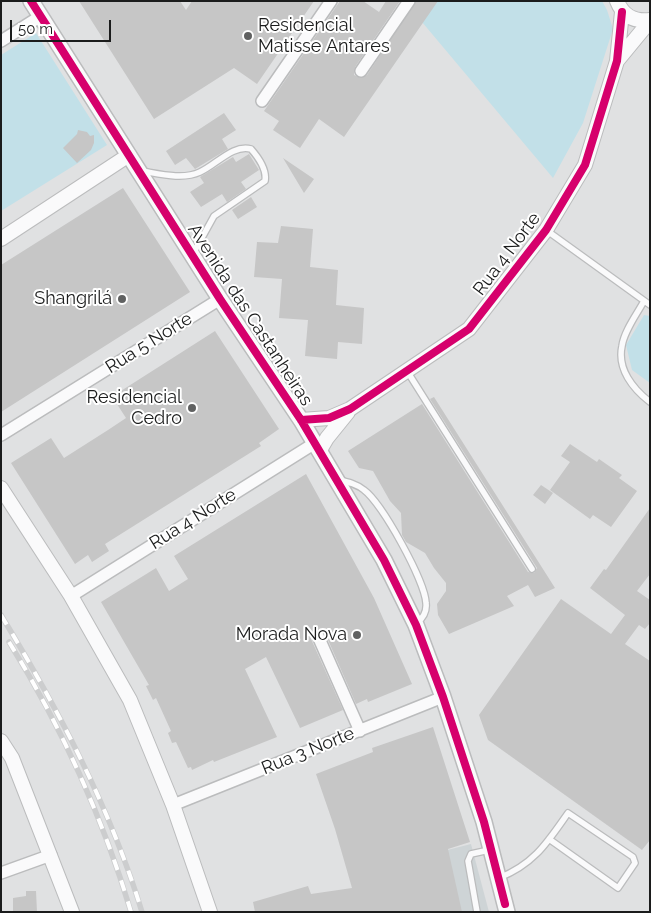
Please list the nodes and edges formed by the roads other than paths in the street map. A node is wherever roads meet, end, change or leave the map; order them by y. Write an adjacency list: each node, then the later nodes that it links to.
1 (31, 1): 5 (main road, Avenida das Castanheiras)
2 (330, 1): 10 (street)
3 (409, 1): 9 (street)
4 (618, 4): 6 (street); 8 (street, Rua 4 Norte)
5 (41, 16): 7 (street); 11 (main road, Avenida das Castanheiras)
6 (650, 20): 8 (street, Rua 4 Norte)
7 (1, 41)
8 (617, 62): 13 (street, Rua 4 Norte)
9 (361, 71)
10 (262, 101)
11 (129, 155): 12 (main road, Avenida das Castanheiras); 14 (street)
12 (138, 171): 15 (main road, Avenida das Castanheiras); 15 (lane)
13 (546, 230): 17 (lane); 19 (street, Rua 4 Norte)
14 (1, 239)
15 (192, 256): 16 (main road, Avenida das Castanheiras)
16 (220, 299): 22 (main road, Avenida das Castanheiras); 23 (street, Rua 5 Norte)
17 (644, 301): 18 (lane); 20 (lane)
18 (650, 305)
19 (407, 371): 21 (street, Rua 4 Norte); 27 (lane)
20 (650, 402)
21 (350, 409): 22 (street, Rua 4 Norte); 24 (street, Rua 4 Norte)
22 (301, 420): 24 (main road, Avenida das Castanheiras)
23 (1, 435)
24 (317, 447): 25 (main road, Avenida das Castanheiras); 28 (street, Rua 4 Norte)
25 (338, 480): 29 (main road, Avenida das Castanheiras); 29 (lane)
26 (1, 488): 28 (street)
27 (532, 568)
28 (71, 596): 34 (street)
29 (416, 625): 31 (main road, Avenida das Castanheiras)
30 (318, 636): 32 (street)
31 (442, 697): 32 (street, Rua 3 Norte); 36 (main road, Avenida das Castanheiras)
32 (360, 731): 34 (street, Rua 3 Norte)
33 (1, 741): 37 (street)
34 (173, 805): 41 (street)
35 (549, 839): 35 (lane); 39 (lane)
36 (492, 849): 39 (main road, Avenida das Castanheiras); 42 (lane)
37 (51, 855): 38 (street); 40 (street)
38 (1, 873)
39 (499, 878): 43 (main road, Avenida das Castanheiras)
40 (72, 912)
41 (210, 912)
42 (477, 912)
43 (507, 912)

